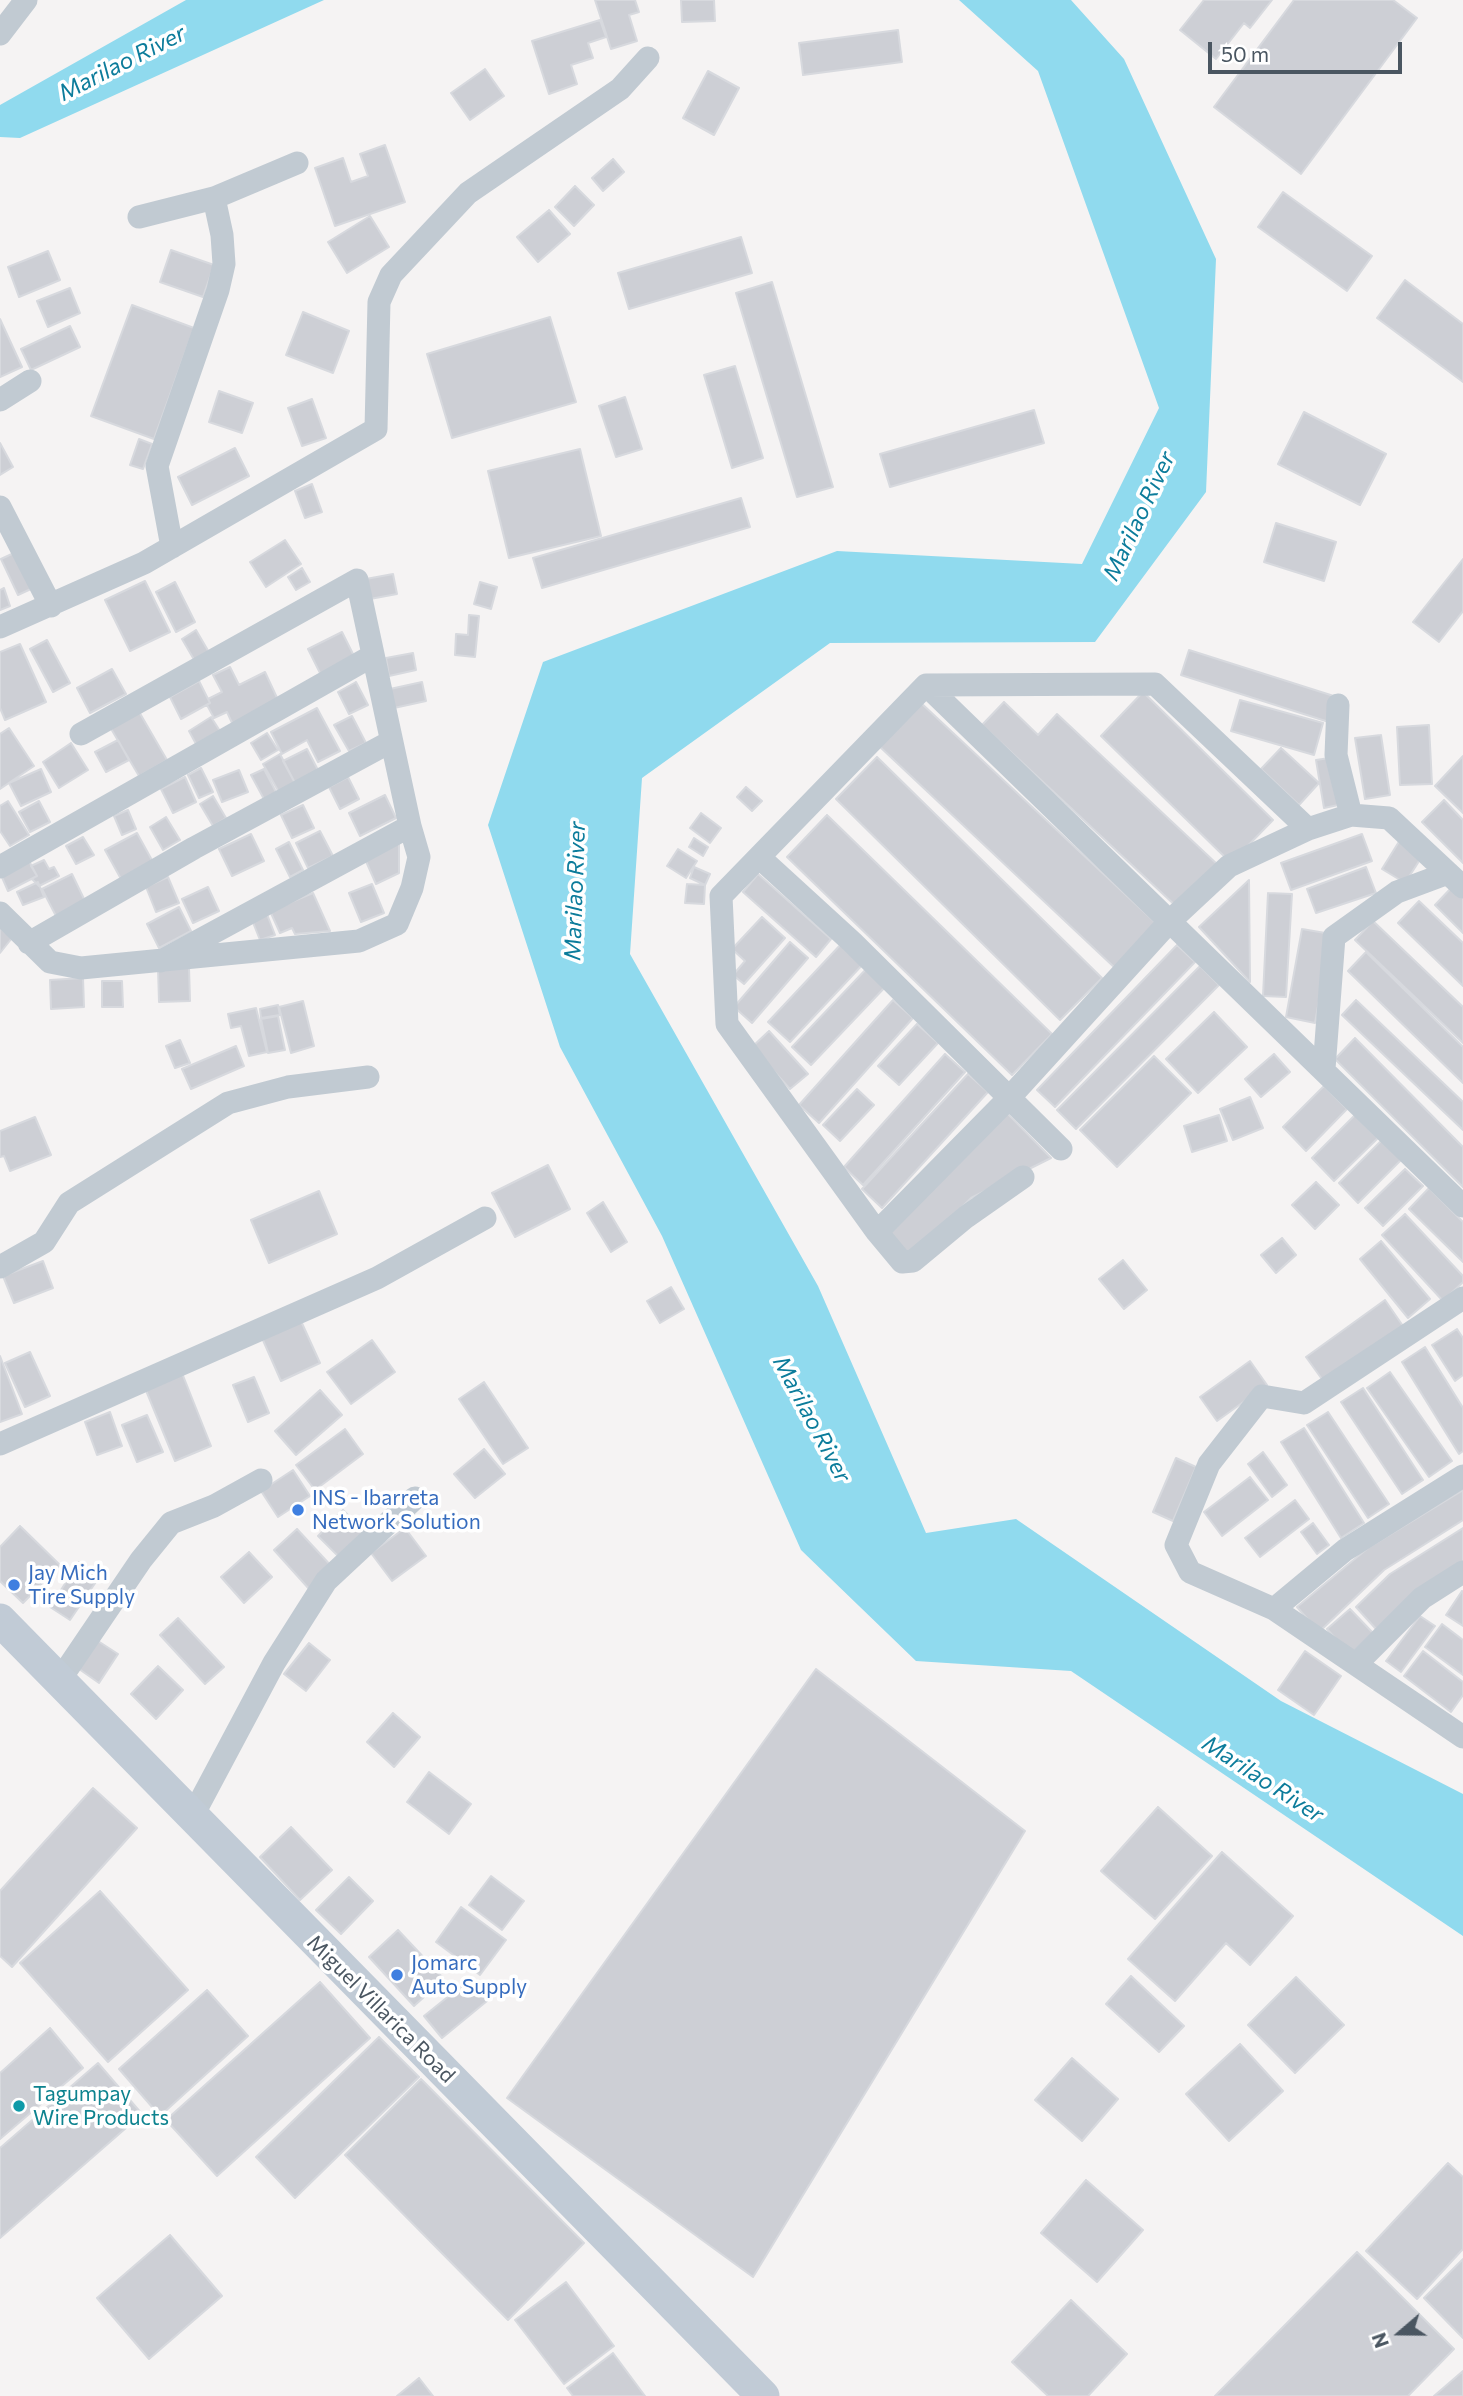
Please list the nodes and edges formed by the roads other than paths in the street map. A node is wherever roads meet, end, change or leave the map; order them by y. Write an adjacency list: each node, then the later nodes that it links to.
1 (26, 0): 2 (street)
2 (0, 34)
3 (648, 58): 10 (street)
4 (297, 163): 5 (street)
5 (214, 198): 6 (street); 10 (street)
6 (138, 217)
7 (30, 381): 8 (street)
8 (0, 400)
9 (0, 507): 11 (street)
10 (172, 547): 11 (street)
11 (51, 606): 12 (street)
12 (0, 627)
13 (372, 656): 16 (street); 17 (street); 22 (street)
14 (926, 685): 20 (street); 21 (street); 25 (street)
15 (1338, 705): 18 (street)
16 (82, 734)
17 (390, 742): 19 (street); 26 (street)
18 (1351, 815): 20 (street); 23 (street)
19 (410, 826): 27 (street); 27 (street)
20 (1308, 829): 25 (street)
21 (759, 857): 30 (street); 35 (street)
22 (0, 867)
23 (1455, 880): 28 (street)
24 (0, 913): 26 (street)
25 (1170, 921): 28 (street); 30 (street)
26 (29, 943): 27 (street)
27 (161, 961)
28 (1324, 1069): 33 (street)
29 (368, 1077): 36 (street)
30 (1010, 1097): 31 (street); 35 (street)
31 (1061, 1149)
32 (1023, 1177): 35 (street)
33 (1463, 1206)
34 (485, 1218): 38 (street)
35 (877, 1232)
36 (0, 1267)
37 (1461, 1304): 43 (street)
38 (0, 1444)
39 (1463, 1476): 43 (street)
40 (261, 1480): 46 (street)
41 (415, 1498): 48 (street)
42 (1463, 1572): 45 (street)
43 (1274, 1609): 45 (street)
44 (0, 1620): 46 (main road, Miguel Villarica Road)
45 (1357, 1663): 47 (street)
46 (58, 1681): 48 (main road, Miguel Villarica Road)
47 (1463, 1737)
48 (192, 1818): 49 (main road, Miguel Villarica Road)
49 (763, 2396)

